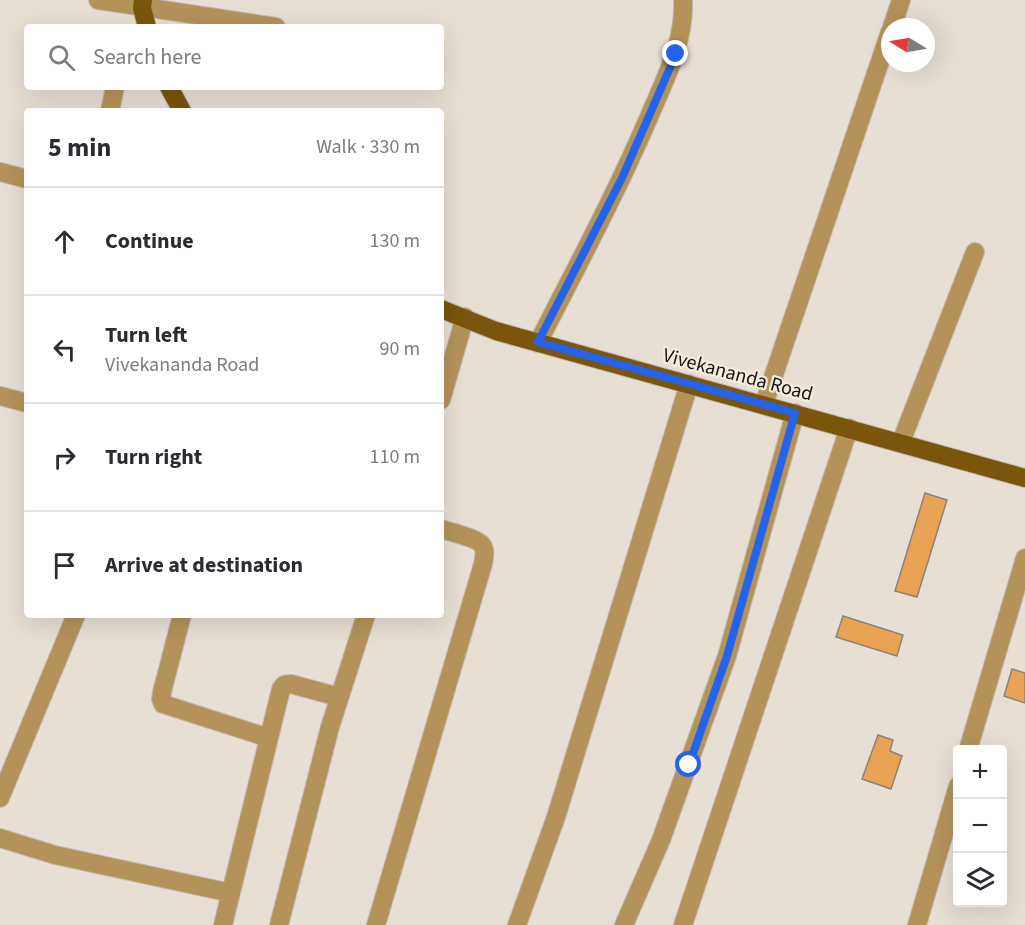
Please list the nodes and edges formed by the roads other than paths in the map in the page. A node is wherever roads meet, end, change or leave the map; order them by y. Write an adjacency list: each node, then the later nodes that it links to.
1 (98, 0): 4 (street)
2 (683, 0): 18 (street)
3 (901, 0): 5 (street)
4 (142, 4): 6 (main road); 7 (street)
5 (895, 18)
6 (146, 24)
7 (259, 24)
8 (881, 59): 23 (street)
9 (114, 90): 11 (street)
10 (171, 90): 12 (main road)
11 (111, 108)
12 (180, 108)
13 (0, 172): 14 (street)
14 (24, 178)
15 (975, 252): 26 (street)
16 (444, 310): 17 (main road, Vivekananda Road)
17 (465, 317): 18 (main road, Vivekananda Road); 20 (street)
18 (538, 342): 19 (main road, Vivekananda Road)
19 (689, 384): 23 (main road, Vivekananda Road); 43 (street)
20 (444, 390)
21 (0, 396): 22 (street)
22 (24, 402)
23 (764, 404): 24 (main road, Vivekananda Road)
24 (795, 413): 25 (main road, Vivekananda Road); 44 (street)
25 (849, 428): 26 (main road, Vivekananda Road); 45 (street)
26 (901, 442): 27 (main road, Vivekananda Road)
27 (1025, 478)
28 (444, 530): 42 (street)
29 (1025, 558): 35 (street)
30 (75, 618): 36 (street)
31 (181, 618): 34 (street)
32 (365, 618): 33 (street)
33 (339, 697): 34 (street); 41 (street)
34 (269, 738): 39 (street)
35 (969, 745)
36 (0, 798)
37 (953, 799): 46 (street)
38 (0, 838): 39 (street)
39 (231, 894): 40 (street)
40 (224, 925)
41 (279, 925)
42 (376, 925)
43 (517, 925)
44 (624, 925)
45 (683, 925)
46 (917, 925)

